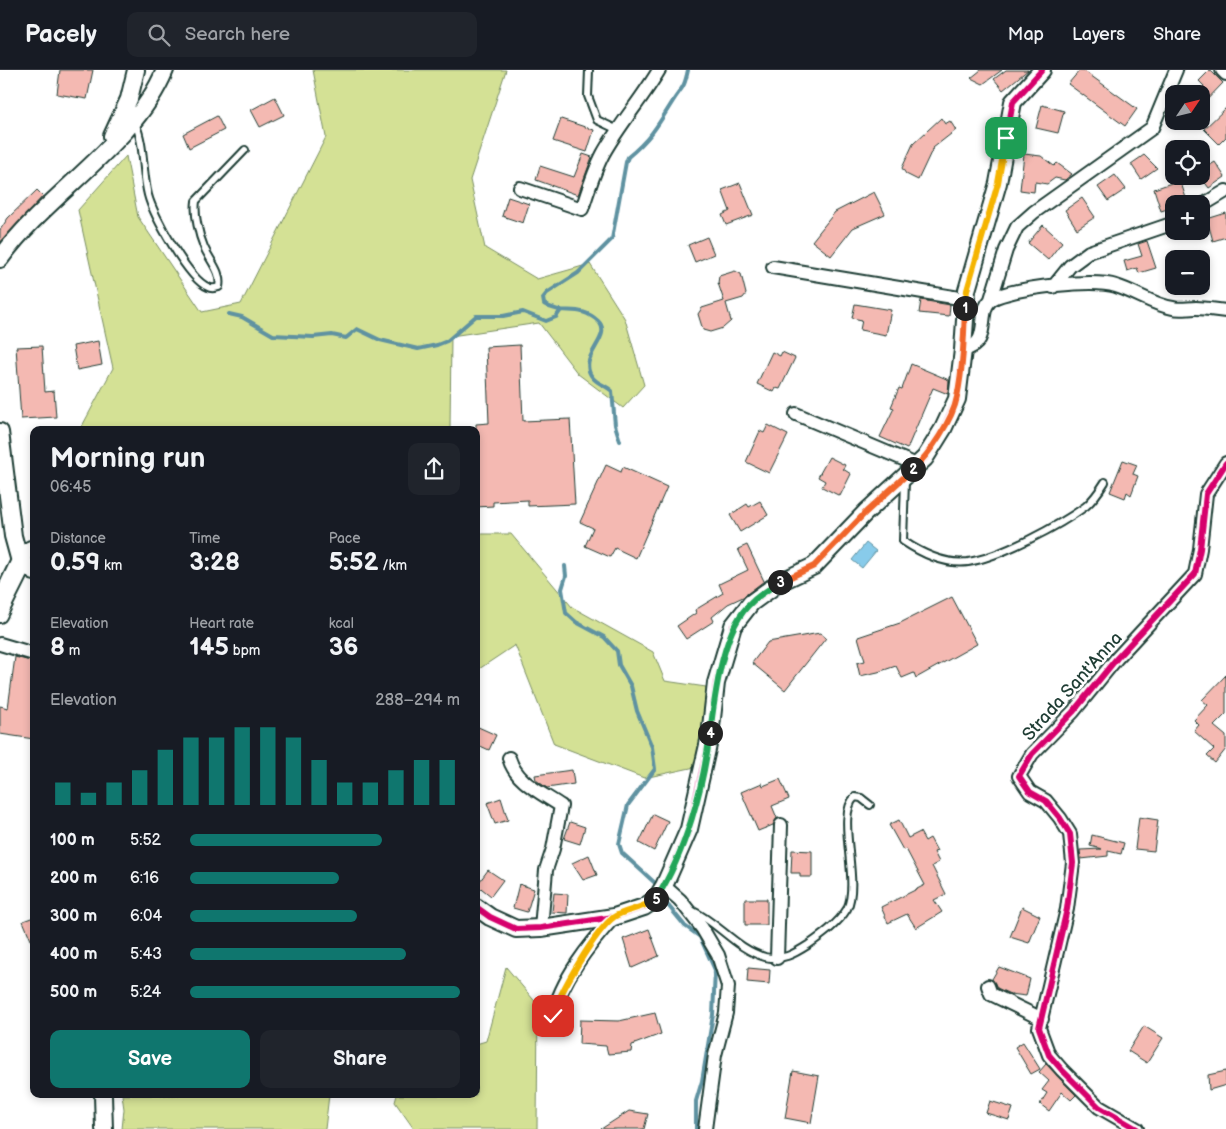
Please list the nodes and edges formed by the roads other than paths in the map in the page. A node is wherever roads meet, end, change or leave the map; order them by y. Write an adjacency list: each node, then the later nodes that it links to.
1 (136, 70): 12 (street)
2 (165, 70): 9 (street)
3 (589, 70): 10 (lane)
4 (659, 70): 10 (street)
5 (1042, 70): 20 (street)
6 (1176, 70): 21 (street)
7 (1222, 70): 8 (street)
8 (1226, 74)
9 (134, 119): 11 (lane); 12 (street)
10 (618, 130): 13 (street)
11 (245, 150)
12 (104, 152): 17 (street)
13 (520, 188)
14 (1226, 191): 15 (street)
15 (1210, 201)
16 (1165, 226): 19 (street)
17 (0, 259)
18 (773, 267): 20 (street)
19 (1053, 287): 21 (street); 22 (street)
20 (965, 299): 23 (street)
21 (992, 299): 23 (street)
22 (1226, 311)
23 (963, 350): 28 (street)
24 (796, 414): 28 (street)
25 (0, 432): 26 (street)
26 (2, 463): 32 (street)
27 (1226, 463): 49 (street, Strada Sant'Anna)
28 (917, 465): 29 (street)
29 (905, 477): 30 (lane); 41 (street)
30 (1105, 482)
31 (30, 550): 32 (street)
32 (19, 558): 33 (street); 34 (street); 35 (street)
33 (30, 568)
34 (0, 597)
35 (0, 616)
36 (0, 644): 37 (street)
37 (30, 653)
38 (509, 758): 45 (street)
39 (870, 805): 46 (lane)
40 (781, 825): 46 (street)
41 (660, 893): 42 (street); 44 (street)
42 (688, 909): 46 (lane); 52 (street)
43 (480, 910): 45 (street)
44 (614, 917): 45 (street); 48 (street)
45 (541, 928)
46 (778, 958)
47 (988, 986): 49 (street)
48 (553, 1016)
49 (1042, 1019): 53 (street, Strada Sant'Anna)
50 (103, 1098): 51 (street)
51 (104, 1129)
52 (705, 1129)
53 (1137, 1129)

